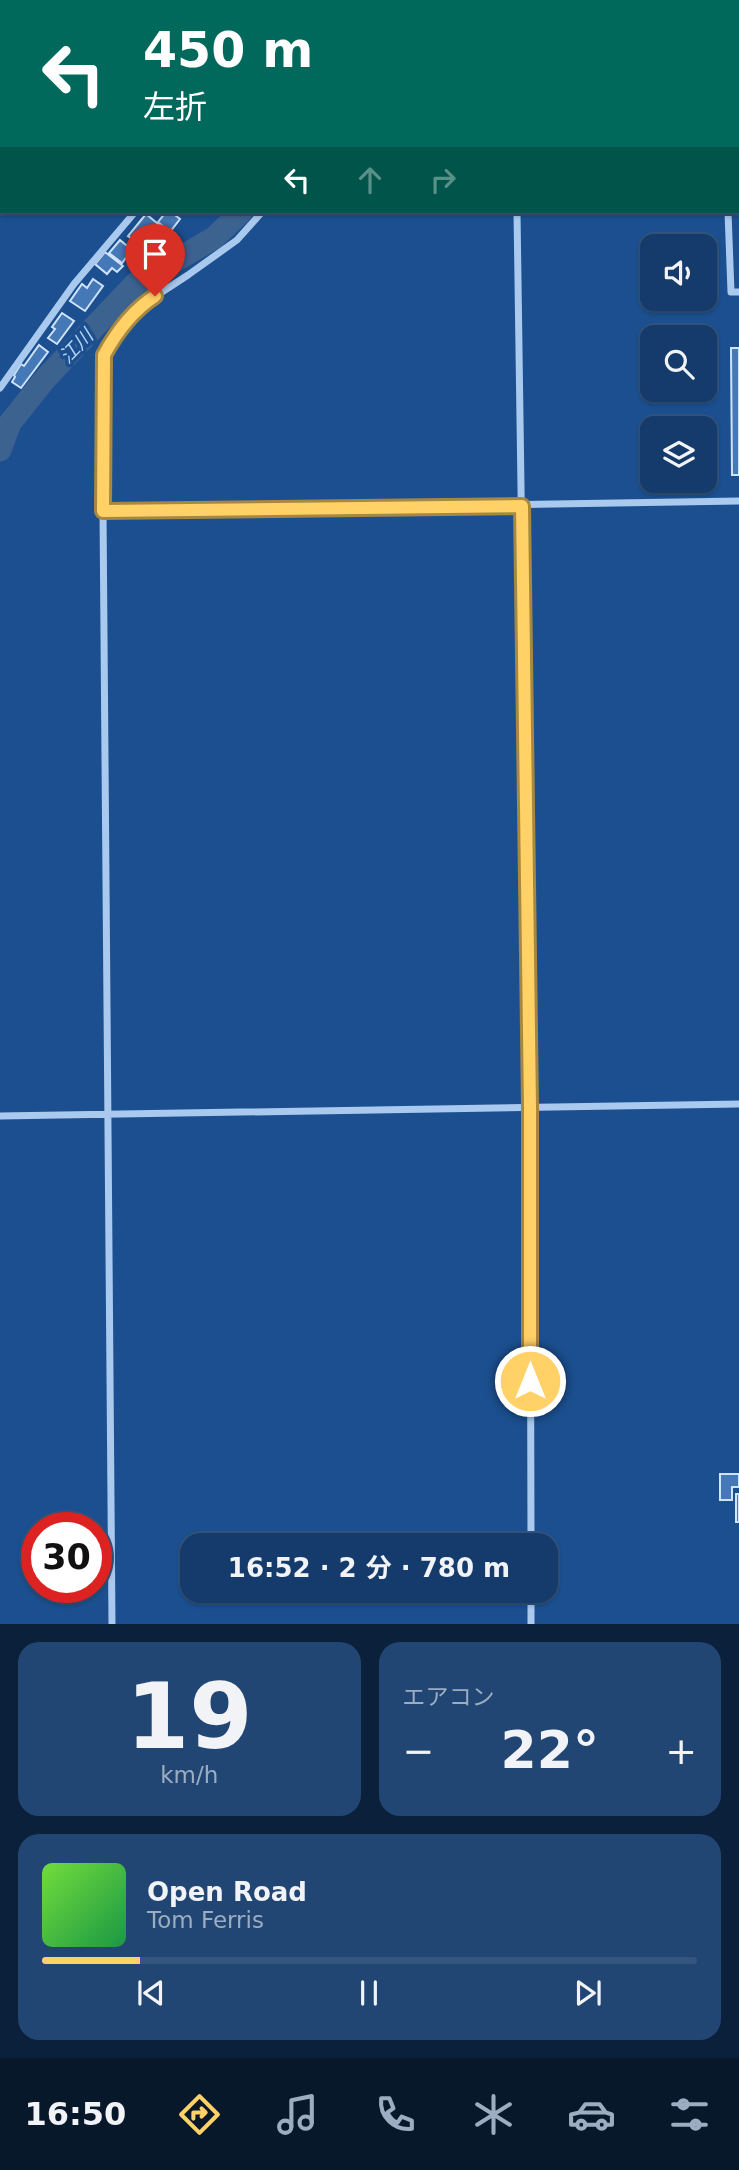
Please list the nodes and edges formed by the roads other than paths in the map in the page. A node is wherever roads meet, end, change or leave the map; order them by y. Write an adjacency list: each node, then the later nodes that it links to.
1 (133, 214): 6 (street)
2 (260, 214): 9 (street)
3 (517, 214): 8 (street)
4 (727, 214): 5 (street)
5 (739, 292)
6 (0, 388)
7 (739, 501): 8 (street)
8 (522, 506): 9 (street); 11 (street)
9 (103, 511): 12 (street)
10 (739, 1104): 11 (street)
11 (530, 1107): 12 (street); 14 (street)
12 (108, 1115): 13 (street); 16 (street)
13 (0, 1116)
14 (531, 1533)
15 (531, 1603): 17 (street)
16 (112, 1624)
17 (531, 1624)

